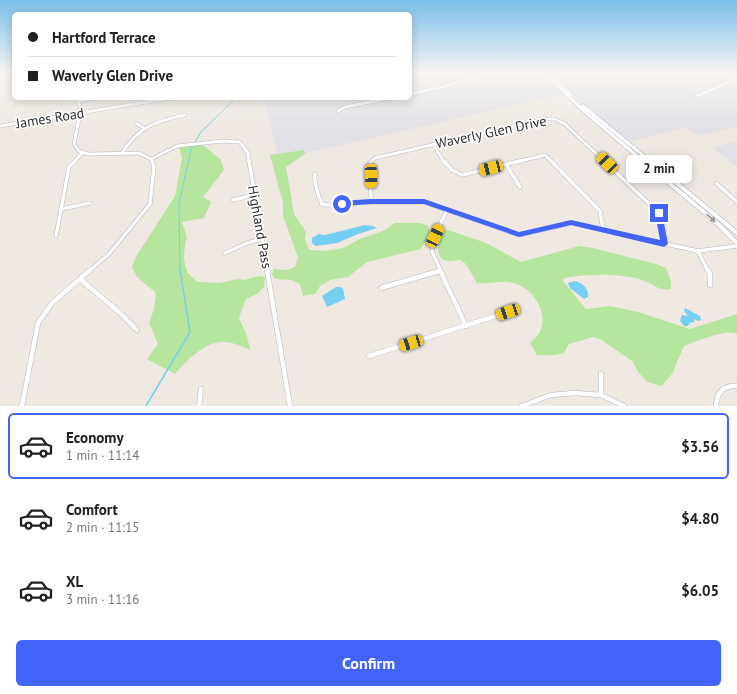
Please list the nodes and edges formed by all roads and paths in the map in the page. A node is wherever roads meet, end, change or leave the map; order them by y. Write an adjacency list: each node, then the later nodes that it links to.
1 (563, 92): 33 (street, one-way to 33)
2 (568, 92): 30 (street)
3 (702, 92): 4 (street)
4 (697, 96)
5 (77, 100): 9 (street)
6 (160, 100): 9 (street, James Road)
7 (380, 100): 8 (street)
8 (338, 111)
9 (80, 114): 12 (street, James Road); 15 (street)
10 (186, 115): 13 (street)
11 (136, 123): 13 (street)
12 (0, 126)
13 (144, 128): 16 (street)
14 (434, 144): 18 (street); 24 (street, Waverly Glen Drive); 34 (street, Waverly Glen Drive)
15 (82, 153): 16 (street); 27 (street)
16 (122, 153): 17 (street)
17 (151, 159): 22 (street, Highland Pass); 39 (street)
18 (506, 164): 21 (street); 29 (street)
19 (315, 174): 24 (street)
20 (716, 183): 25 (street)
21 (520, 187)
22 (254, 196): 23 (street); 32 (street, Highland Pass)
23 (233, 200)
24 (371, 202): 28 (street)
25 (737, 202)
26 (90, 203): 27 (street)
27 (61, 209): 31 (street)
28 (447, 210): 29 (street); 38 (street)
29 (603, 230): 34 (street)
30 (737, 233)
31 (56, 236)
32 (262, 239): 37 (street); 52 (street, Highland Pass)
33 (737, 243)
34 (664, 244): 36 (street)
35 (737, 246): 36 (street)
36 (698, 251): 40 (street)
37 (225, 253)
38 (439, 271): 41 (street); 43 (street)
39 (80, 279): 44 (street); 50 (street)
40 (710, 285)
41 (381, 288)
42 (508, 312): 43 (street)
43 (466, 326): 45 (street)
44 (137, 330)
45 (369, 356)
46 (601, 374): 49 (street)
47 (737, 386): 55 (street)
48 (201, 389): 51 (street)
49 (601, 395): 53 (street); 54 (street)
50 (22, 406)
51 (199, 406)
52 (290, 406)
53 (522, 406)
54 (624, 406)
55 (716, 406)

